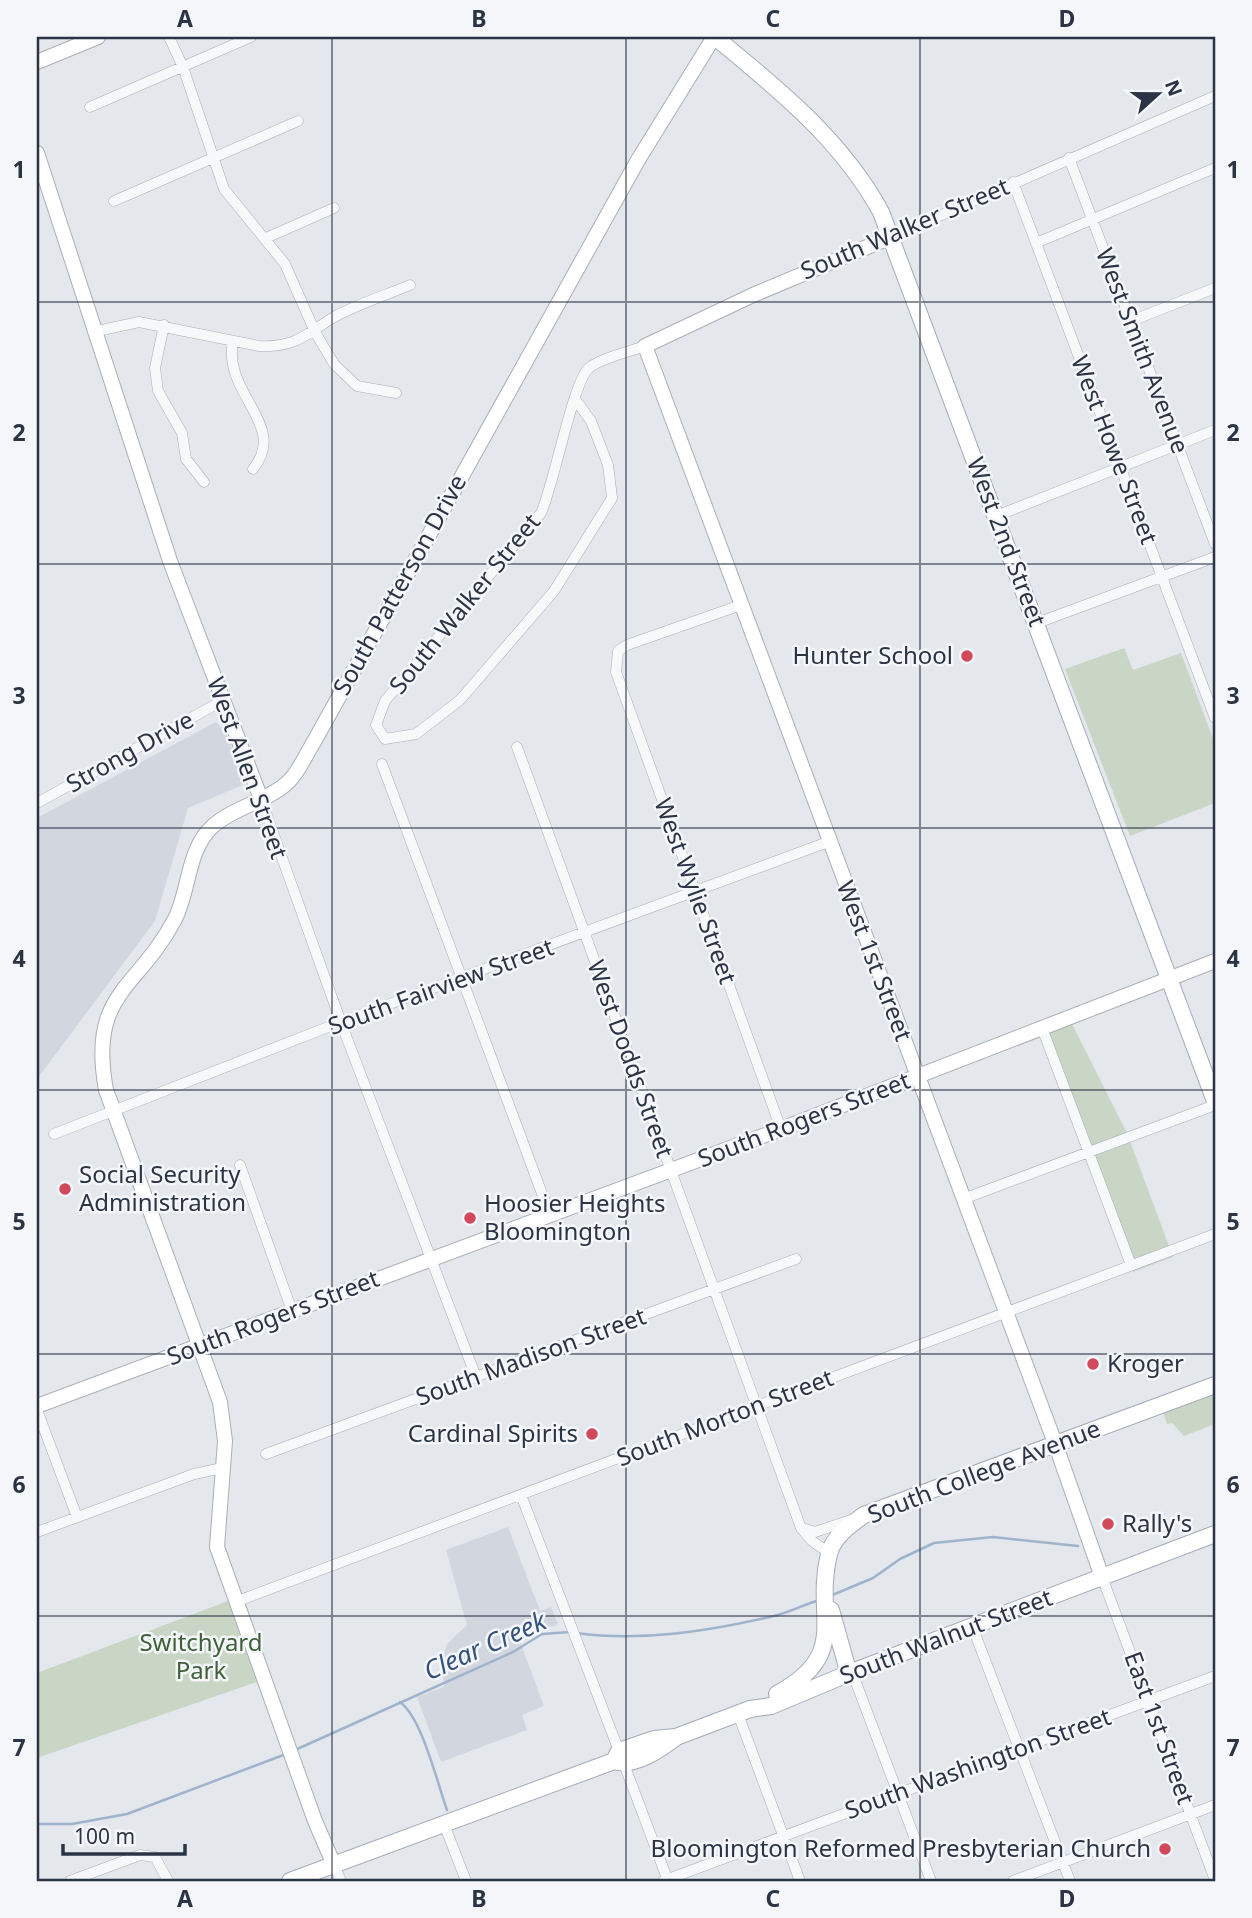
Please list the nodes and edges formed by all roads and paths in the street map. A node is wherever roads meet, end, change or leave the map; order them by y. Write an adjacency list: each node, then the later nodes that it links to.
1 (98, 37): 5 (street)
2 (169, 37): 6 (street)
3 (251, 37): 6 (street)
4 (714, 37): 18 (main road, West 2nd Street); 47 (street, South Patterson Drive)
5 (37, 62)
6 (183, 67): 8 (street); 11 (street)
7 (1215, 96): 12 (street, South Walker Street)
8 (90, 107)
9 (298, 121): 11 (street)
10 (37, 153): 25 (street, West Allen Street)
11 (212, 157): 15 (street); 19 (street)
12 (1069, 158): 14 (street, South Walker Street); 17 (street, West Smith Avenue)
13 (1215, 168): 17 (street)
14 (1013, 182): 18 (street, South Walker Street); 20 (street, West Howe Street)
15 (114, 201)
16 (334, 208): 19 (street)
17 (1093, 219): 20 (street); 23 (street, West Smith Avenue)
18 (891, 237): 28 (street, South Walker Street); 36 (main road, West 2nd Street)
19 (266, 238): 26 (street)
20 (1036, 243): 33 (street, West Howe Street)
21 (410, 285): 26 (street)
22 (1215, 288): 23 (street)
23 (1131, 321): 32 (street, West Smith Avenue)
24 (164, 325): 25 (street); 27 (street); 35 (street)
25 (97, 331): 42 (street, West Allen Street)
26 (315, 332): 27 (street); 29 (street)
27 (233, 341): 34 (street)
28 (645, 346): 30 (street, South Walker Street); 40 (street, West 1st Street)
29 (396, 393)
30 (575, 399): 30 (street, South Walker Street)
31 (1215, 430): 32 (street)
32 (1177, 445): 33 (street); 37 (street, West Smith Avenue)
33 (1121, 467): 36 (street); 39 (street, West Howe Street)
34 (253, 469)
35 (204, 482)
36 (996, 516): 41 (main road, West 2nd Street)
37 (1215, 544)
38 (1215, 557): 39 (street)
39 (1163, 577): 41 (street); 43 (street, West Howe Street)
40 (741, 606): 49 (street, West 1st Street); 50 (street, West Wylie Street)
41 (1037, 623): 54 (main road, West 2nd Street)
42 (222, 701): 47 (street, West Allen Street); 48 (street, Strong Drive)
43 (1213, 704): 44 (street, West Howe Street)
44 (1215, 718)
45 (517, 747): 51 (street, West Dodds Street)
46 (382, 764): 53 (street)
47 (261, 799): 55 (street, West Allen Street); 59 (street, South Patterson Drive)
48 (37, 803)
49 (828, 842): 50 (street, South Fairview Street); 57 (street, West 1st Street)
50 (695, 893): 51 (street, South Fairview Street); 60 (street, West Wylie Street)
51 (585, 934): 53 (street, South Fairview Street); 64 (street, West Dodds Street)
52 (1215, 961): 54 (street, South Rogers Street)
53 (463, 978): 55 (street, South Fairview Street); 66 (street)
54 (1169, 978): 56 (street, South Rogers Street); 58 (main road, West 2nd Street)
55 (341, 1023): 59 (street, South Fairview Street); 68 (street, West Allen Street)
56 (1042, 1028): 57 (street, South Rogers Street); 62 (street)
57 (916, 1077): 60 (street, South Rogers Street); 65 (street, West 1st Street)
58 (1215, 1103): 62 (street)
59 (114, 1111): 61 (street, South Fairview Street); 74 (street, South Patterson Drive)
60 (781, 1129): 64 (street, South Rogers Street)
61 (54, 1134)
62 (1088, 1152): 65 (street); 70 (street)
63 (240, 1165): 72 (street)
64 (670, 1171): 66 (street, South Rogers Street); 71 (street, West Dodds Street)
65 (963, 1199): 73 (street, West 1st Street)
66 (550, 1215): 68 (street, South Rogers Street)
67 (1215, 1234): 70 (street, South Morton Street)
68 (429, 1259): 72 (street, South Rogers Street); 75 (street, West Allen Street)
69 (796, 1259): 71 (street, South Madison Street)
70 (1131, 1265): 73 (street, South Morton Street)
71 (715, 1289): 75 (street, South Madison Street); 77 (street, West Dodds Street)
72 (292, 1311): 74 (street, South Rogers Street)
73 (1006, 1313): 77 (street, South Morton Street); 79 (street, West 1st Street)
74 (200, 1347): 78 (street, South Rogers Street); 81 (street, South Patterson Drive)
75 (476, 1377): 80 (street, South Madison Street)
76 (1215, 1385): 79 (main road, South College Avenue)
77 (757, 1407): 82 (street, South Morton Street); 85 (street, West Dodds Street)
78 (37, 1408): 84 (street)
79 (1055, 1443): 83 (main road, South College Avenue); 89 (street, West 1st Street)
80 (266, 1454)
81 (222, 1468): 84 (street); 90 (street, South Patterson Drive)
82 (521, 1495): 90 (street, South Morton Street); 98 (street)
83 (864, 1515): 85 (street); 88 (main road, South College Avenue)
84 (77, 1517): 86 (street)
85 (801, 1528): 88 (street, West Dodds Street)
86 (37, 1532)
87 (1215, 1534): 89 (main road, South Walnut Street)
88 (829, 1553): 91 (main road)
89 (1101, 1577): 92 (main road, South Walnut Street); 95 (street, East 1st Street)
90 (234, 1602): 105 (street, South Patterson Drive)
91 (829, 1617): 93 (main road); 96 (main road)
92 (972, 1626): 93 (main road, South Walnut Street); 97 (street)
93 (858, 1670): 96 (main road, South Walnut Street); 99 (street)
94 (1215, 1676): 95 (street, South Washington Street)
95 (1149, 1702): 97 (street, South Washington Street); 101 (street, East 1st Street)
96 (744, 1712): 98 (main road, South Walnut Street); 103 (street)
97 (1020, 1749): 99 (street, South Washington Street); 104 (street)
98 (619, 1759): 102 (main road, South Walnut Street); 112 (street)
99 (898, 1793): 103 (street, South Washington Street); 114 (street)
100 (1215, 1805): 101 (street)
101 (1191, 1815): 104 (street); 106 (street, East 1st Street)
102 (444, 1824): 105 (main road, South Walnut Street); 111 (street)
103 (783, 1836): 112 (street, South Washington Street); 113 (street)
104 (1063, 1863): 115 (street); 116 (street)
105 (334, 1865): 109 (main road, South Walnut Street); 110 (street)
106 (1215, 1880)
107 (70, 1881): 108 (street)
108 (167, 1881)
109 (290, 1881)
110 (341, 1881)
111 (466, 1881)
112 (666, 1881)
113 (800, 1881)
114 (931, 1881)
115 (1013, 1881)
116 (1069, 1881)

